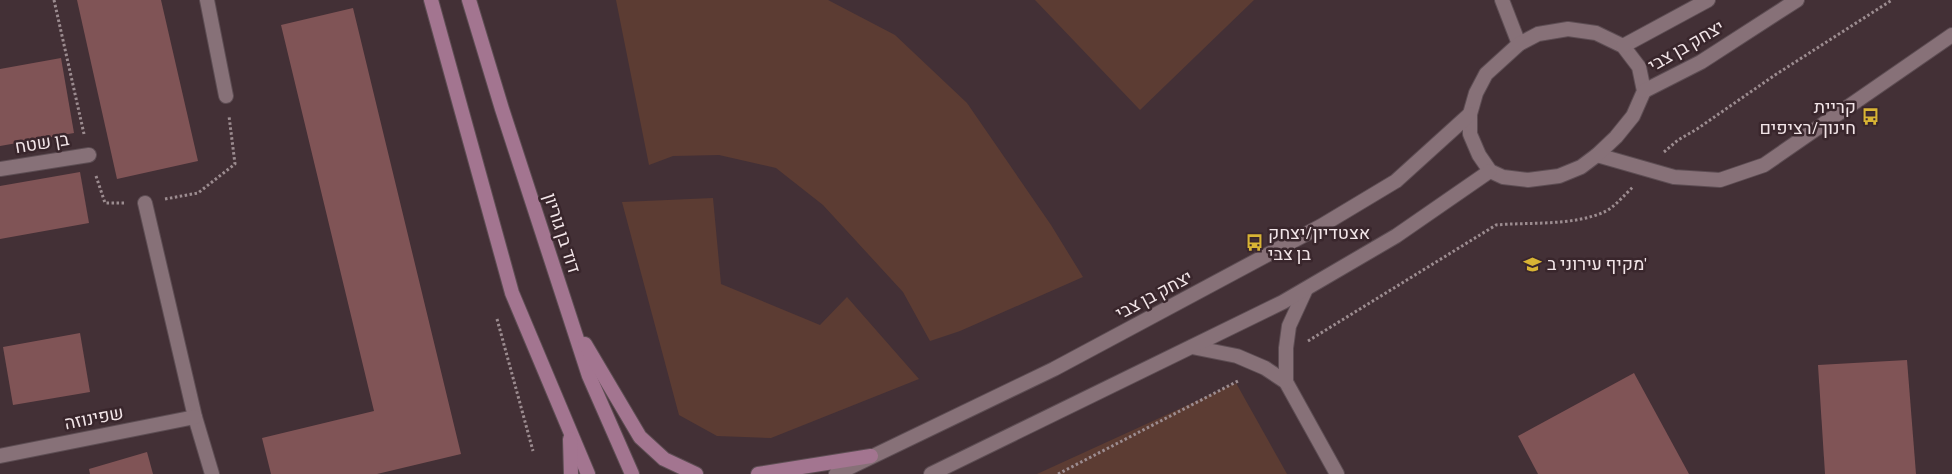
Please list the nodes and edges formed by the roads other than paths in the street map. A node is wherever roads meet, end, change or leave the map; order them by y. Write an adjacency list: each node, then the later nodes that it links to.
1 (207, 0): 11 (street)
2 (431, 0): 23 (main road)
3 (469, 0): 19 (main road, דוד בן גוריון)
4 (1502, 0): 8 (street)
5 (1708, 0): 9 (street, יצחק בן צבי)
6 (1797, 0): 10 (street, יצחק בן צבי)
7 (1952, 35): 14 (street)
8 (1519, 44): 9 (street); 12 (street)
9 (1623, 46): 10 (street)
10 (1644, 92): 14 (street)
11 (226, 96)
12 (1470, 114): 16 (street); 25 (street, יצחק בן צבי)
13 (89, 155): 15 (street, בן שטח)
14 (1597, 155): 16 (street)
15 (0, 168)
16 (1490, 171): 18 (street)
17 (145, 203): 22 (street)
18 (1306, 289): 20 (street); 21 (street)
19 (571, 320): 29 (main road, דוד בן גוריון); 30 (main road)
20 (1192, 347): 21 (street); 33 (street)
21 (1286, 382): 34 (street)
22 (195, 417): 24 (street, שפינוזה); 26 (street)
23 (570, 433): 27 (main road); 28 (main road)
24 (0, 456)
25 (871, 456): 31 (main road); 32 (street, יצחק בן צבי)
26 (212, 474)
27 (570, 474)
28 (588, 474)
29 (632, 474)
30 (696, 474)
31 (758, 474)
32 (836, 474)
33 (931, 474)
34 (1336, 474)

